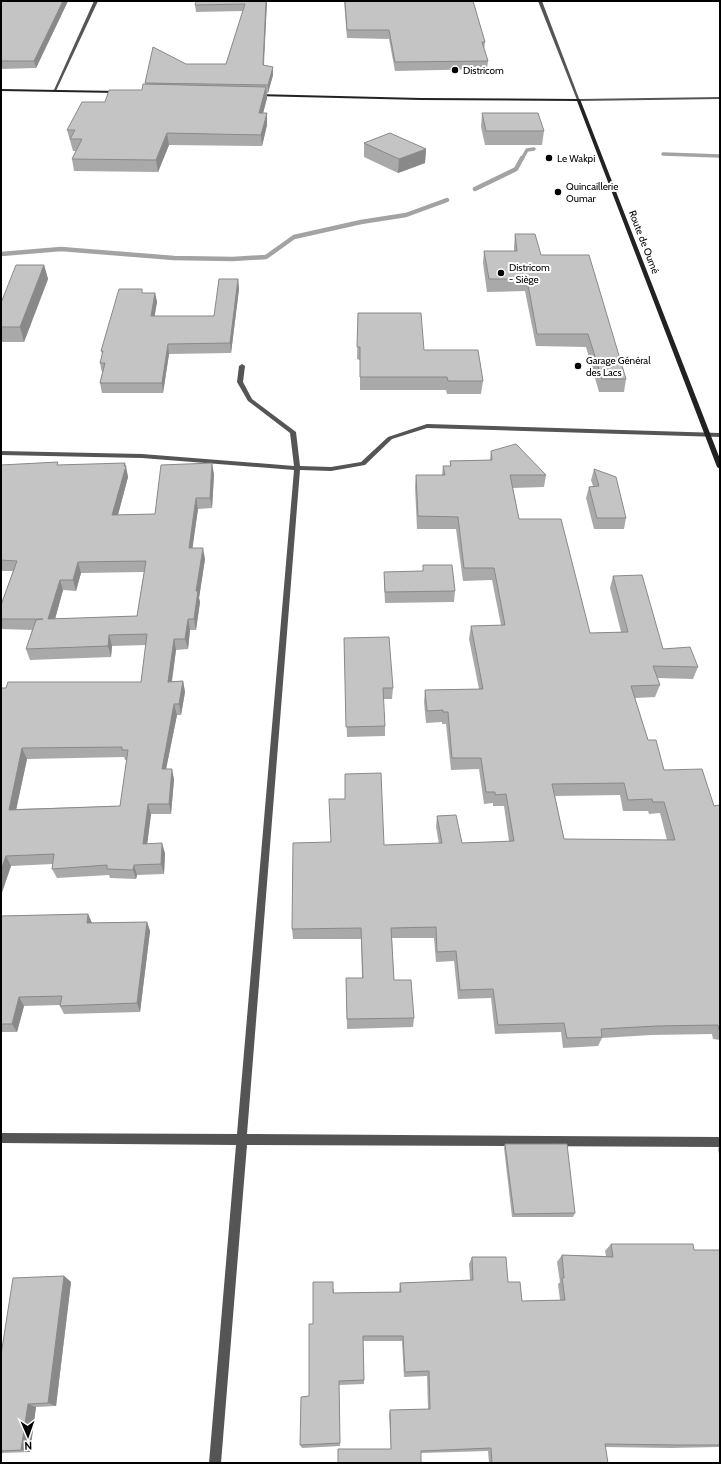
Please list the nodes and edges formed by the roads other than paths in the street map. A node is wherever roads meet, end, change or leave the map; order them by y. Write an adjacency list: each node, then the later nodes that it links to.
1 (96, 1): 4 (street)
2 (540, 1): 8 (street, Route de Oumé)
3 (1, 90): 4 (main road)
4 (54, 91): 5 (main road)
5 (124, 92)
6 (249, 94): 8 (main road)
7 (720, 98): 8 (street)
8 (579, 100): 10 (main road, Route de Oumé)
9 (242, 366): 14 (street)
10 (708, 435): 11 (street); 13 (main road, Route de Oumé); 14 (street)
11 (720, 435)
12 (1, 453): 14 (street)
13 (720, 467)
14 (297, 468): 16 (street)
15 (1, 1138): 16 (street)
16 (242, 1138): 17 (street); 18 (street)
17 (720, 1142)
18 (215, 1463)

